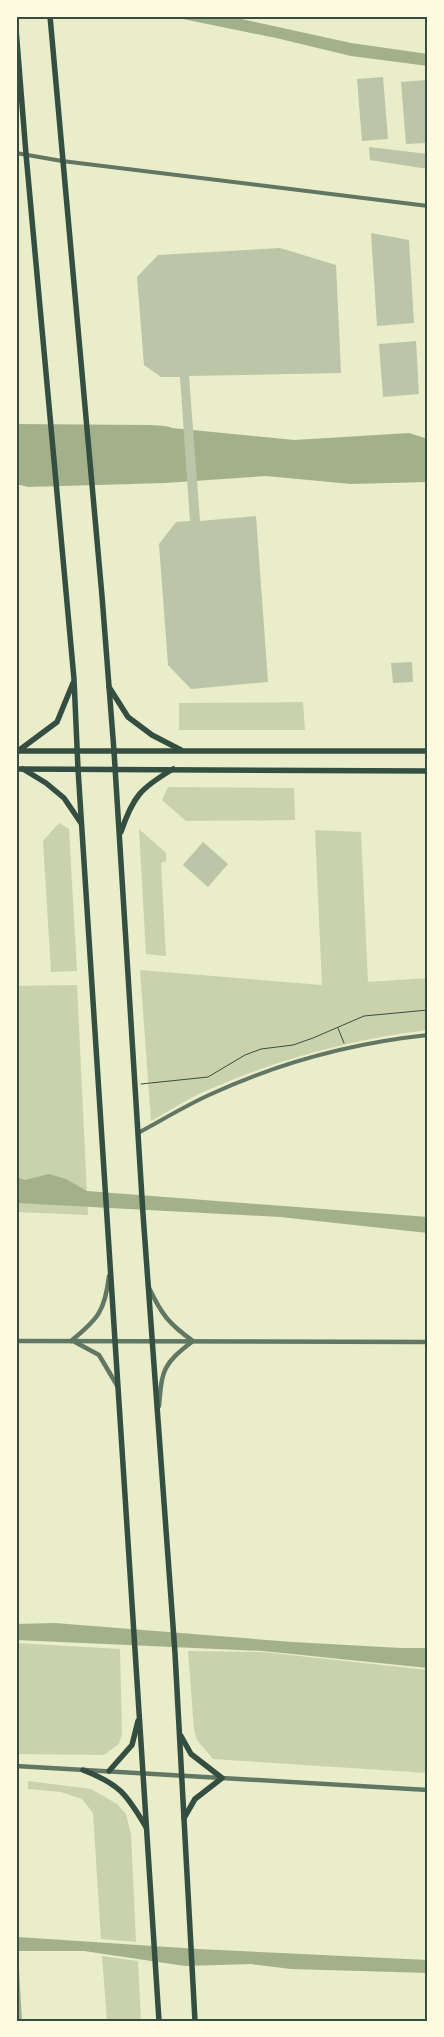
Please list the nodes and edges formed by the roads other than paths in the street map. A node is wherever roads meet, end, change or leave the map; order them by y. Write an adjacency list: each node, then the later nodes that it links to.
1 (50, 16): 5 (main road)
2 (16, 29): 4 (main road)
3 (16, 153): 4 (street)
4 (26, 154): 5 (street); 7 (main road)
5 (62, 161): 6 (street); 8 (main road)
6 (428, 206)
7 (74, 679): 9 (main road); 10 (main road)
8 (108, 687): 11 (main road); 13 (main road)
9 (17, 751): 10 (main road)
10 (78, 751): 13 (main road); 14 (main road)
11 (183, 751): 12 (main road); 13 (main road)
12 (428, 751)
13 (114, 752): 15 (main road)
14 (78, 768): 15 (main road); 17 (main road); 20 (main road)
15 (115, 768): 18 (main road); 21 (main road)
16 (16, 769): 17 (main road)
17 (23, 769): 20 (main road)
18 (174, 769): 19 (main road); 21 (main road)
19 (428, 771)
20 (82, 824): 24 (main road)
21 (119, 836): 23 (main road)
22 (428, 1035): 23 (street)
23 (138, 1133): 25 (main road)
24 (110, 1260): 27 (street); 28 (main road)
25 (148, 1287): 29 (main road); 30 (street)
26 (16, 1341): 27 (street)
27 (71, 1341): 28 (street); 32 (street)
28 (115, 1341): 29 (street); 32 (main road)
29 (152, 1341): 30 (street); 33 (main road)
30 (192, 1341): 31 (street); 33 (street)
31 (428, 1342)
32 (118, 1388): 34 (main road)
33 (158, 1420): 35 (main road)
34 (140, 1714): 38 (main road); 39 (main road)
35 (180, 1734): 40 (main road); 41 (main road)
36 (16, 1766): 37 (street)
37 (83, 1770): 38 (street); 44 (main road)
38 (109, 1772): 39 (street)
39 (143, 1773): 40 (street); 44 (main road)
40 (182, 1776): 41 (street); 43 (main road)
41 (222, 1778): 42 (street); 43 (main road)
42 (428, 1790)
43 (184, 1818): 46 (main road)
44 (147, 1829): 45 (main road)
45 (159, 2021)
46 (195, 2021)

